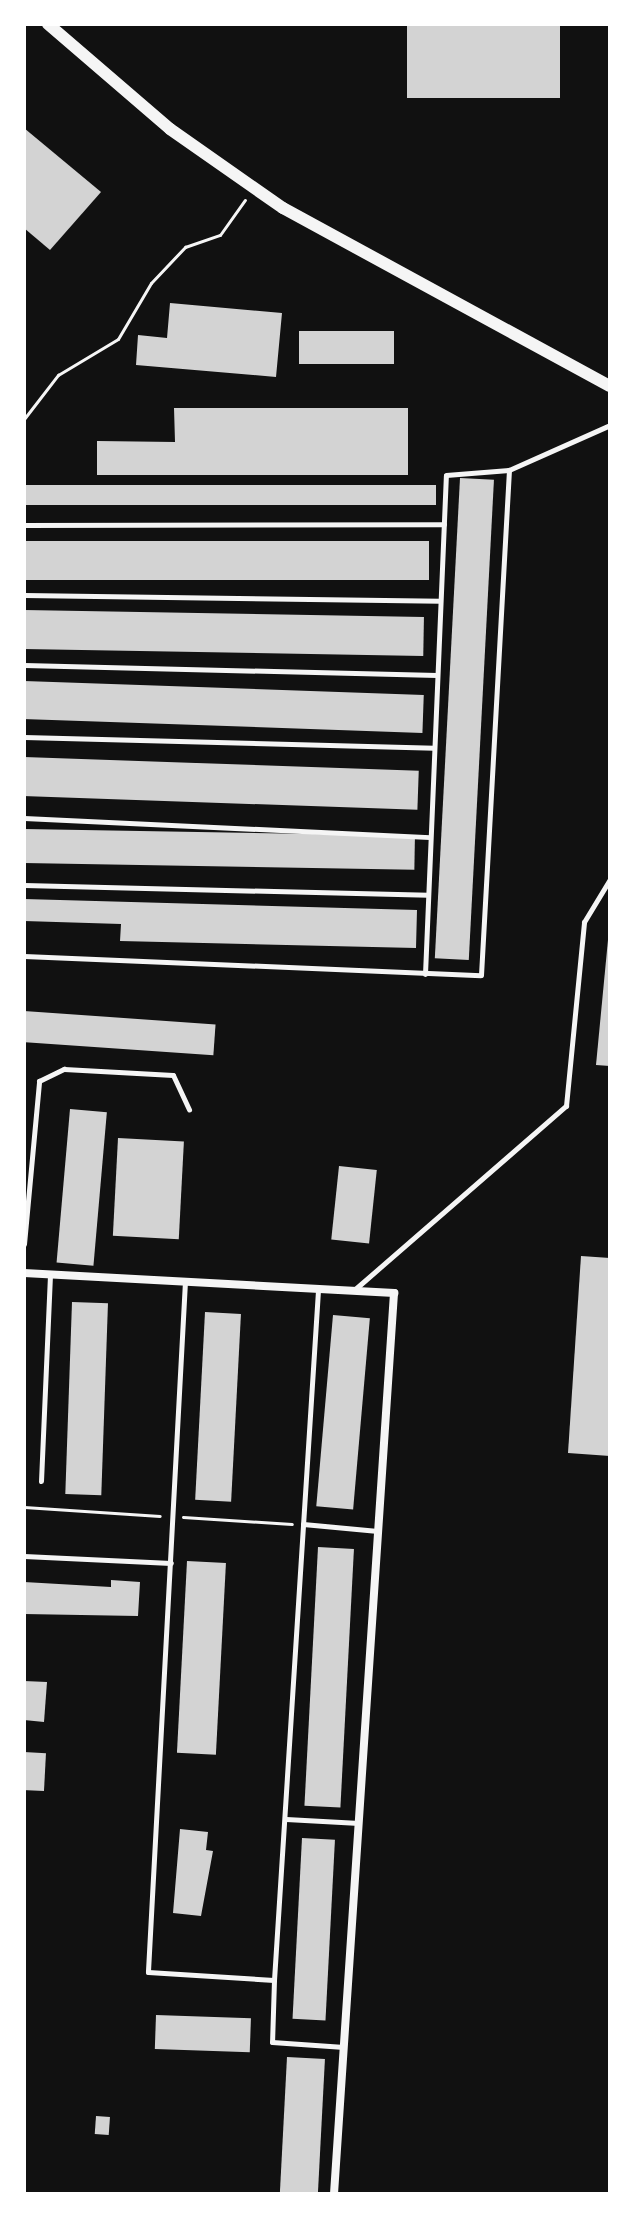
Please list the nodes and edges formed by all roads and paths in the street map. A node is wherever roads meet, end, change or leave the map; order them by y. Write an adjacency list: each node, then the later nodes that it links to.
1 (48, 24): 2 (street)
2 (253, 188): 3 (street); 4 (path)
3 (610, 386)
4 (24, 419)
5 (610, 425): 6 (lane)
6 (509, 470): 7 (lane); 21 (lane)
7 (444, 524): 8 (lane); 10 (lane)
8 (24, 525)
9 (24, 595): 10 (lane)
10 (440, 601): 12 (lane)
11 (24, 665): 12 (lane)
12 (437, 675): 14 (lane)
13 (24, 737): 14 (lane)
14 (434, 748): 16 (lane)
15 (24, 818): 16 (lane)
16 (430, 837): 19 (lane)
17 (610, 879): 28 (lane)
18 (24, 885): 19 (lane)
19 (428, 895): 21 (lane)
20 (24, 956): 21 (lane)
21 (425, 974)
22 (189, 1110): 23 (lane)
23 (24, 1244)
24 (24, 1273): 25 (street)
25 (50, 1274): 26 (street); 29 (lane)
26 (185, 1280): 27 (street); 33 (lane)
27 (319, 1289): 28 (street); 30 (lane)
28 (353, 1291): 31 (street)
29 (41, 1481)
30 (303, 1524): 31 (lane); 34 (lane)
31 (378, 1531): 35 (street)
32 (24, 1556): 33 (lane)
33 (171, 1563): 36 (lane)
34 (286, 1819): 35 (lane); 36 (lane)
35 (359, 1823): 37 (street)
36 (274, 1980): 37 (lane)
37 (344, 2047): 38 (street)
38 (334, 2194)

